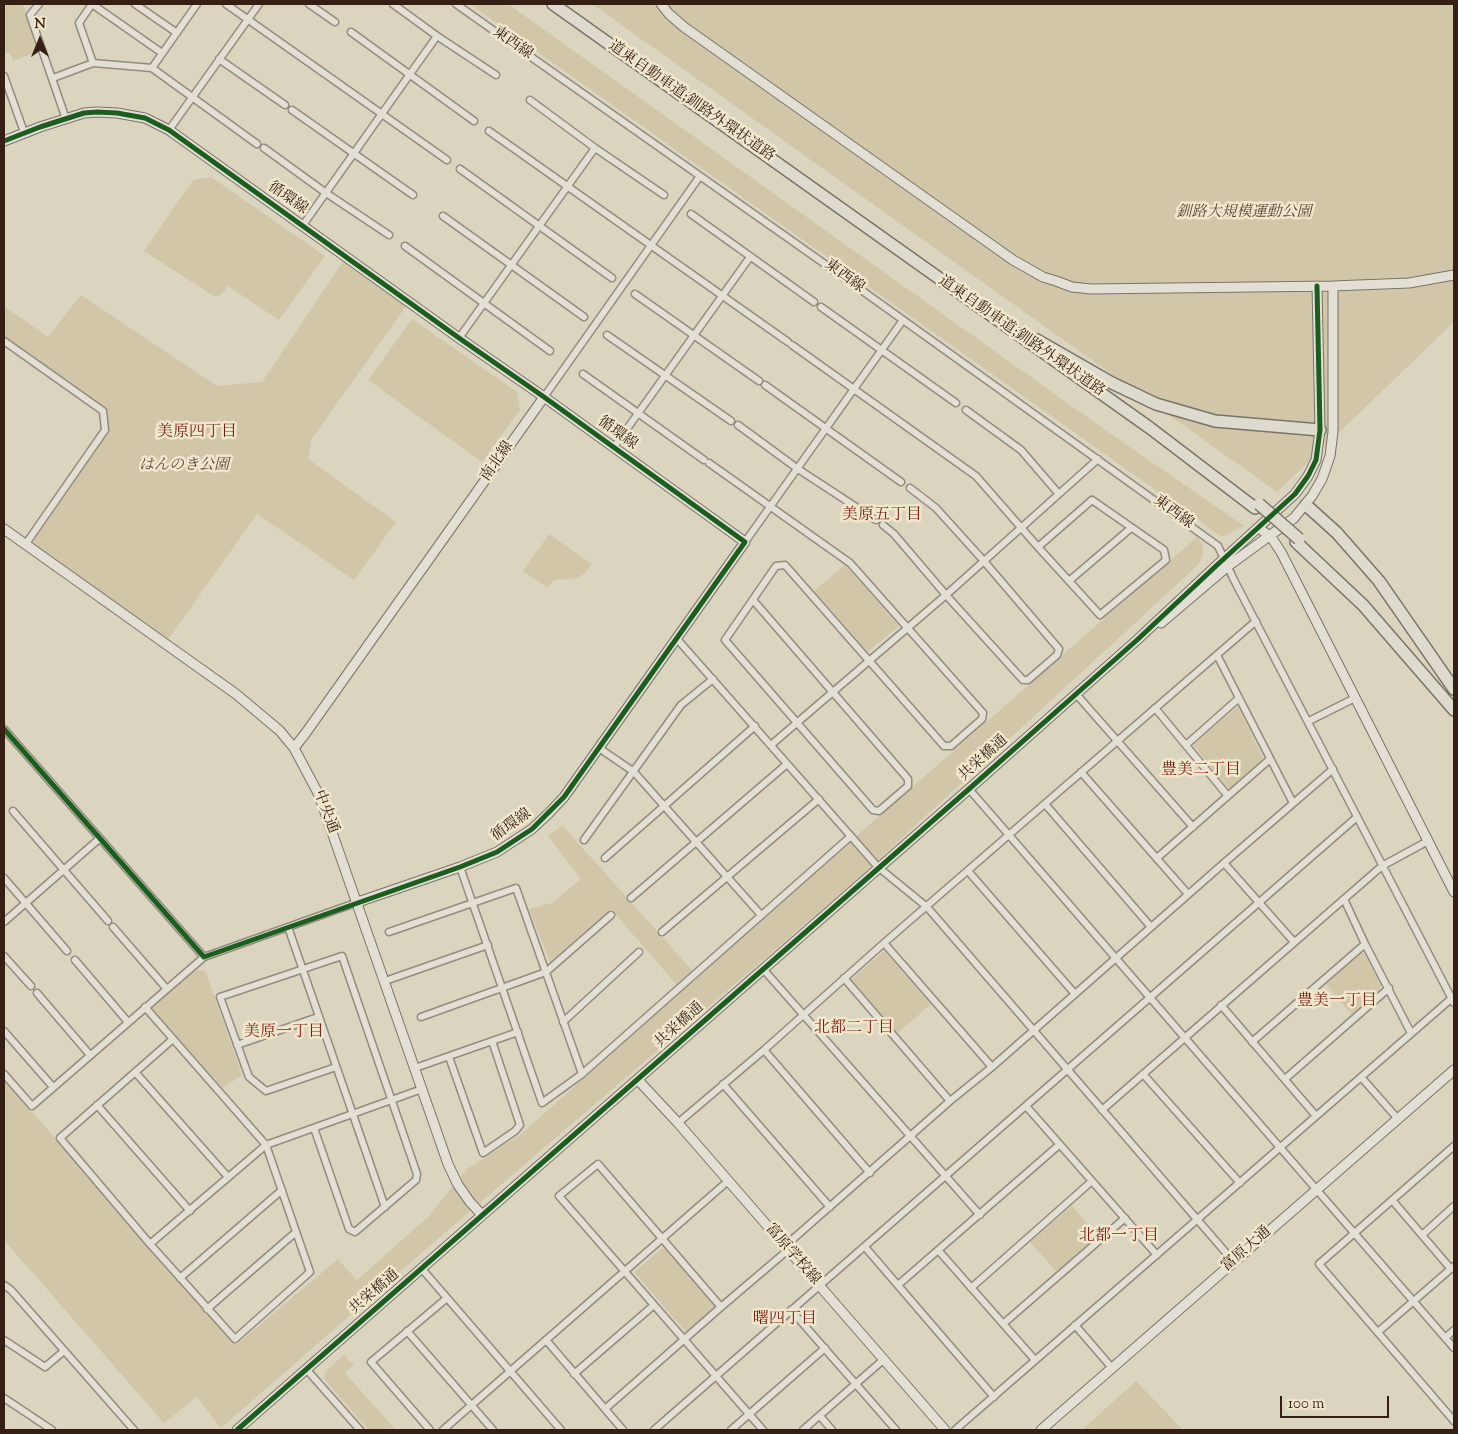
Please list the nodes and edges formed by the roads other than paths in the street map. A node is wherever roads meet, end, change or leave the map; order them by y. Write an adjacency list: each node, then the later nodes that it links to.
1 (39, 4): 24 (street)
2 (135, 4): 15 (street)
3 (197, 4): 15 (street)
4 (226, 4): 12 (street)
5 (259, 4): 12 (street)
6 (309, 4): 13 (street)
7 (393, 4): 16 (street)
8 (456, 4): 43 (street, 東西線)
9 (553, 4): 99 (highway, 道東自動車道;釧路外環状道路)
10 (562, 4): 71 (highway, 道東自動車道;釧路外環状道路)
11 (661, 4): 59 (street)
12 (248, 19): 18 (street); 30 (street)
13 (335, 22)
14 (351, 32): 21 (street)
15 (176, 33): 17 (street)
16 (437, 36): 21 (street); 22 (street)
17 (162, 53): 19 (street); 20 (street)
18 (219, 59): 26 (street); 28 (street)
19 (93, 63): 20 (street); 24 (street)
20 (152, 68): 26 (street)
21 (410, 75): 30 (street); 32 (street)
22 (496, 75)
23 (4, 76): 25 (street)
24 (53, 78): 31 (street)
25 (7, 95): 34 (street)
26 (192, 98): 33 (street); 37 (street)
27 (530, 100): 39 (street)
28 (285, 105)
29 (292, 110): 40 (street)
30 (381, 114): 40 (street); 41 (street)
31 (66, 119): 33 (street, 循環線); 34 (street, 循環線)
32 (474, 121)
33 (169, 130): 50 (street, 循環線)
34 (24, 132): 36 (street, 循環線)
35 (488, 132): 44 (street)
36 (4, 141)
37 (257, 144)
38 (264, 148): 45 (street)
39 (595, 148): 44 (street); 47 (street)
40 (353, 153): 45 (street); 46 (street)
41 (447, 160)
42 (460, 170): 51 (street)
43 (700, 176): 54 (street, 南北線); 67 (street, 東西線)
44 (568, 186): 51 (street); 54 (street)
45 (326, 193): 50 (street); 52 (street)
46 (413, 195)
47 (664, 195)
48 (691, 214): 55 (street)
49 (444, 216): 56 (street)
50 (303, 225): 70 (street, 循環線)
51 (539, 226): 56 (street); 58 (street)
52 (389, 235)
53 (405, 246): 64 (street)
54 (651, 246): 62 (street); 80 (street, 南北線)
55 (750, 257): 62 (street); 63 (street)
56 (510, 265): 64 (street); 66 (street)
57 (1454, 275): 60 (street)
58 (612, 278)
59 (1317, 286): 60 (street); 76 (street)
60 (1333, 286): 75 (street)
61 (634, 294): 69 (street)
62 (722, 296): 69 (street); 79 (street)
63 (814, 302)
64 (483, 304): 70 (street); 74 (street)
65 (822, 307): 73 (street)
66 (584, 317)
67 (903, 320): 73 (street); 92 (street, 東西線)
68 (607, 334): 78 (street)
69 (693, 335): 78 (street); 88 (street)
70 (459, 338): 80 (street, 循環線)
71 (1037, 340): 89 (highway); 99 (highway, 道東自動車道;釧路外環状道路)
72 (4, 341): 110 (street)
73 (882, 350): 79 (street); 81 (street)
74 (550, 351)
75 (1333, 363): 76 (street); 83 (street)
76 (1319, 364): 82 (street)
77 (583, 374): 85 (street)
78 (666, 375): 85 (street); 86 (street)
79 (855, 389): 88 (street); 103 (street)
80 (544, 397): 91 (street, 循環線); 138 (street, 南北線)
81 (956, 402)
82 (1319, 406): 83 (street); 89 (street)
83 (1333, 406): 90 (street)
84 (966, 410): 96 (street)
85 (639, 414): 91 (street); 100 (street)
86 (731, 421)
87 (738, 425): 93 (street)
88 (826, 429): 93 (street); 94 (street)
89 (1320, 430): 90 (street); 97 (street)
90 (1333, 432): 98 (street)
91 (614, 447): 109 (street, 循環線)
92 (1098, 459): 96 (street); 113 (street, 東西線)
93 (798, 468): 100 (street); 101 (street)
94 (901, 482)
95 (910, 488): 112 (street)
96 (1058, 493): 103 (street)
97 (1295, 494): 98 (street); 105 (street)
98 (1306, 505): 107 (street); 123 (highway)
99 (1257, 507): 108 (highway, 道東自動車道;釧路外環状道路)
100 (770, 508): 109 (street); 118 (street)
101 (876, 520)
102 (884, 526): 115 (street)
103 (1020, 527): 111 (street); 112 (street)
104 (1131, 528): 111 (street); 114 (street); 114 (street)
105 (1259, 528): 107 (street); 113 (street)
106 (4, 529): 110 (street, 中央通)
107 (1271, 537): 113 (street); 127 (street)
108 (1298, 541): 128 (highway, 道東自動車道;釧路外環状道路); 130 (highway, 道東自動車道;釧路外環状道路)
109 (745, 542): 119 (street, 循環線)
110 (25, 544): 138 (street, 中央通)
111 (1038, 547): 114 (street)
112 (983, 560): 115 (street); 115 (street)
113 (1226, 562): 117 (street, 東西線); 125 (street, 共栄橋通)
114 (1069, 581)
115 (946, 594): 118 (street)
116 (753, 600): 121 (street); 124 (street); 132 (street)
117 (1256, 621): 120 (street); 131 (street, 東西線)
118 (908, 626): 121 (street); 121 (street)
119 (677, 640): 122 (street); 139 (street, 循環線)
120 (1217, 655): 126 (street); 129 (street)
121 (868, 661): 124 (street)
122 (713, 679): 133 (street); 143 (street)
123 (1454, 689)
124 (833, 692): 132 (street); 132 (street)
125 (1076, 694): 135 (street); 145 (street, 共栄橋通)
126 (1239, 698): 137 (street); 140 (street)
127 (1355, 698): 131 (street); 158 (street)
128 (1454, 701)
129 (1156, 708): 135 (street); 137 (street)
130 (1454, 710)
131 (1309, 721): 142 (street, 東西線)
132 (797, 723): 136 (street)
133 (755, 726): 136 (street); 150 (street)
134 (4, 729): 156 (street)
135 (1117, 740): 144 (street); 153 (street)
136 (771, 745): 141 (street)
137 (1186, 745): 146 (street)
138 (294, 748): 174 (street, 中央通)
139 (599, 748): 143 (street); 164 (street, 循環線)
140 (1270, 760): 146 (street); 149 (street)
141 (787, 764): 147 (street); 159 (street)
142 (1333, 770): 149 (street); 152 (street, 東西線)
143 (634, 772): 150 (street); 157 (street)
144 (1082, 772): 148 (street); 161 (street)
145 (969, 789): 155 (street); 165 (street, 共栄橋通)
146 (1228, 796): 153 (street)
147 (818, 799): 154 (street); 169 (street)
148 (1045, 804): 155 (street); 183 (street)
149 (1293, 804): 162 (street)
150 (664, 805): 159 (street); 160 (street)
151 (13, 811): 166 (street)
152 (1358, 817): 163 (street, 東西線); 177 (street)
153 (1193, 827): 161 (street)
154 (851, 836): 165 (street); 180 (street)
155 (1008, 836): 167 (street); 196 (street)
156 (99, 839): 166 (street); 195 (street)
157 (584, 840)
158 (1428, 841): 163 (street); 170 (street)
159 (696, 842): 169 (street); 172 (street)
160 (605, 858)
161 (1157, 858): 171 (street)
162 (1224, 863): 171 (street); 177 (street)
163 (1382, 866): 173 (street); 210 (street, 東西線)
164 (460, 867): 174 (street, 循環線); 176 (street)
165 (878, 867): 178 (street); 199 (street, 共栄橋通)
166 (64, 870): 175 (street); 181 (street)
167 (968, 871): 178 (street); 208 (street)
168 (4, 878): 175 (street)
169 (727, 878): 180 (street); 187 (street)
170 (1454, 892)
171 (1188, 894): 183 (street)
172 (631, 898)
173 (1344, 899): 188 (street); 190 (street)
174 (358, 902): 185 (street); 202 (street, 中央通)
175 (25, 903): 182 (street); 192 (street)
176 (473, 903): 186 (street); 191 (street); 200 (street)
177 (1258, 903): 188 (street); 209 (street)
178 (927, 907): 189 (street); 219 (street)
179 (611, 916): 200 (street)
180 (761, 916): 237 (street)
181 (108, 921)
182 (4, 922)
183 (1151, 927): 196 (street)
184 (113, 928): 204 (street)
185 (288, 928): 195 (street); 198 (street)
186 (389, 932)
187 (662, 932)
188 (1294, 942): 211 (street)
189 (884, 943): 201 (street); 231 (street)
190 (1365, 944): 206 (street); 225 (street)
191 (488, 945): 202 (street); 205 (street)
192 (67, 951)
193 (639, 952): 217 (street)
194 (4, 956): 203 (street)
195 (204, 957): 204 (street)
196 (1116, 958): 208 (street); 209 (street)
197 (75, 960): 216 (street)
198 (301, 969): 215 (street); 226 (street); 245 (street)
199 (764, 970): 213 (street); 241 (street, 共栄橋通)
200 (546, 972): 205 (street); 217 (street)
201 (844, 978): 213 (street); 246 (street)
202 (385, 981): 232 (street, 中央通)
203 (31, 986)
204 (166, 988): 212 (street)
205 (502, 988): 214 (street); 220 (street)
206 (1389, 988): 221 (street); 240 (street)
207 (37, 993): 228 (street)
208 (1075, 994): 219 (street)
209 (1150, 998): 222 (street); 233 (street)
210 (1453, 1000): 221 (street)
211 (1221, 1005): 222 (street); 225 (street)
212 (145, 1007): 216 (street); 223 (street)
213 (803, 1014): 227 (street); 255 (street)
214 (421, 1017)
215 (318, 1018): 226 (street); 230 (street)
216 (128, 1022): 228 (street)
217 (563, 1022): 237 (street)
218 (4, 1031): 243 (street)
219 (1033, 1031): 231 (street); 233 (street)
220 (518, 1032): 224 (street); 237 (street)
221 (1411, 1033): 239 (street)
222 (1184, 1037): 238 (street); 259 (street)
223 (173, 1039): 235 (street); 256 (street)
224 (492, 1042): 229 (street); 229 (street)
225 (1252, 1042): 240 (street)
226 (237, 1045): 230 (street)
227 (764, 1050): 242 (street); 260 (street)
228 (90, 1055): 243 (street)
229 (449, 1057): 232 (street)
230 (336, 1067): 250 (street)
231 (992, 1067): 246 (street)
232 (415, 1068): 244 (street, 中央通)
233 (1067, 1070): 248 (street); 249 (street)
234 (1454, 1070): 252 (street, 富原大通)
235 (135, 1072): 247 (street); 262 (street)
236 (4, 1074): 243 (street)
237 (582, 1074)
238 (1143, 1074): 249 (street); 265 (street)
239 (1361, 1077): 251 (street); 252 (street)
240 (1285, 1079): 251 (street)
241 (638, 1080): 253 (street, 富原学校線); 273 (street, 共栄橋通)
242 (723, 1084): 253 (street); 271 (street)
243 (53, 1087)
244 (422, 1089): 245 (street); 273 (street, 中央通)
245 (392, 1100): 250 (street); 270 (street)
246 (950, 1101): 255 (street)
247 (97, 1105): 272 (street); 281 (street)
248 (1026, 1106): 257 (street); 261 (street)
249 (1102, 1110): 276 (street)
250 (352, 1114): 254 (street); 270 (street)
251 (1316, 1116): 259 (street)
252 (1398, 1119): 267 (street, 富原大通)
253 (678, 1123): 263 (street, 富原学校線)
254 (314, 1128): 256 (street); 270 (street)
255 (911, 1137): 260 (street); 261 (street)
256 (266, 1145): 262 (street); 266 (street)
257 (1059, 1145): 264 (street); 274 (street)
258 (1454, 1146): 268 (street)
259 (1280, 1147): 265 (street); 267 (street)
260 (870, 1173): 271 (street)
261 (945, 1176): 274 (street); 282 (street)
262 (228, 1177): 272 (street)
263 (728, 1181): 280 (street); 283 (street, 富原学校線)
264 (1092, 1181): 275 (street); 294 (street)
265 (1240, 1183): 276 (street)
266 (282, 1190): 277 (street); 290 (street)
267 (1317, 1190): 278 (street); 286 (street, 富原大通)
268 (1392, 1200): 278 (street); 279 (street)
269 (1454, 1206): 279 (street)
270 (385, 1207)
271 (830, 1207): 283 (street)
272 (190, 1211): 281 (street)
273 (482, 1215): 288 (street, 共栄橋通)
274 (980, 1215): 284 (street)
275 (1125, 1218): 285 (street); 301 (street)
276 (1197, 1219): 285 (street); 286 (street)
277 (296, 1232): 299 (street); 299 (street)
278 (1355, 1233): 296 (street); 305 (street)
279 (1422, 1235): 287 (street)
280 (663, 1239): 289 (street); 289 (street); 298 (street)
281 (150, 1244): 290 (street)
282 (865, 1247): 292 (street); 293 (street)
283 (786, 1248): 293 (street, 富原学校線); 298 (street)
284 (938, 1250): 292 (street); 294 (street)
285 (1157, 1255): 302 (street)
286 (1234, 1262): 315 (street, 富原大通)
287 (1453, 1268): 296 (street)
288 (422, 1269): 295 (street); 316 (street, 共栄橋通)
289 (625, 1271): 297 (street); 308 (street)
290 (180, 1278): 299 (street)
291 (4, 1285): 312 (street)
292 (898, 1285): 321 (street)
293 (818, 1286): 300 (street); 313 (street, 富原学校線)
294 (971, 1288): 301 (street)
295 (446, 1298): 304 (street); 317 (street)
296 (1414, 1301): 305 (street); 306 (street)
297 (654, 1305): 309 (street); 318 (street)
298 (721, 1307): 309 (street)
299 (207, 1309)
300 (791, 1310): 310 (street); 319 (street)
301 (1003, 1324): 314 (street)
302 (1075, 1325): 314 (street); 315 (street)
303 (1454, 1330): 306 (street)
304 (407, 1331): 323 (street); 332 (street)
305 (1378, 1332): 327 (street)
306 (1445, 1338): 311 (street)
307 (4, 1340): 312 (street)
308 (546, 1340): 317 (street); 318 (street)
309 (684, 1340): 319 (street); 324 (street)
310 (825, 1348): 320 (street); 325 (street)
311 (1454, 1348)
312 (64, 1351): 329 (street)
313 (883, 1360): 320 (street); 343 (street, 富原学校線)
314 (1035, 1360): 321 (street)
315 (1112, 1368): 345 (street, 富原大通)
316 (308, 1370): 330 (street, 共栄橋通); 331 (street)
317 (510, 1371): 323 (street); 335 (street)
318 (574, 1374): 324 (street)
319 (716, 1377): 325 (street); 337 (street)
320 (856, 1384): 326 (street); 342 (street)
321 (994, 1397): 344 (street)
322 (4, 1398): 328 (street)
323 (472, 1405): 333 (street); 334 (street)
324 (604, 1409): 336 (street)
325 (749, 1415): 338 (street); 339 (street)
326 (820, 1416): 340 (street); 341 (street)
327 (1454, 1421)
328 (52, 1430)
329 (134, 1430)
330 (237, 1430)
331 (360, 1430)
332 (430, 1430)
333 (443, 1430)
334 (493, 1430)
335 (561, 1430)
336 (623, 1430)
337 (654, 1430)
338 (731, 1430)
339 (763, 1430)
340 (803, 1430)
341 (832, 1430)
342 (896, 1430)
343 (946, 1430)
344 (955, 1430)
345 (1041, 1430)

